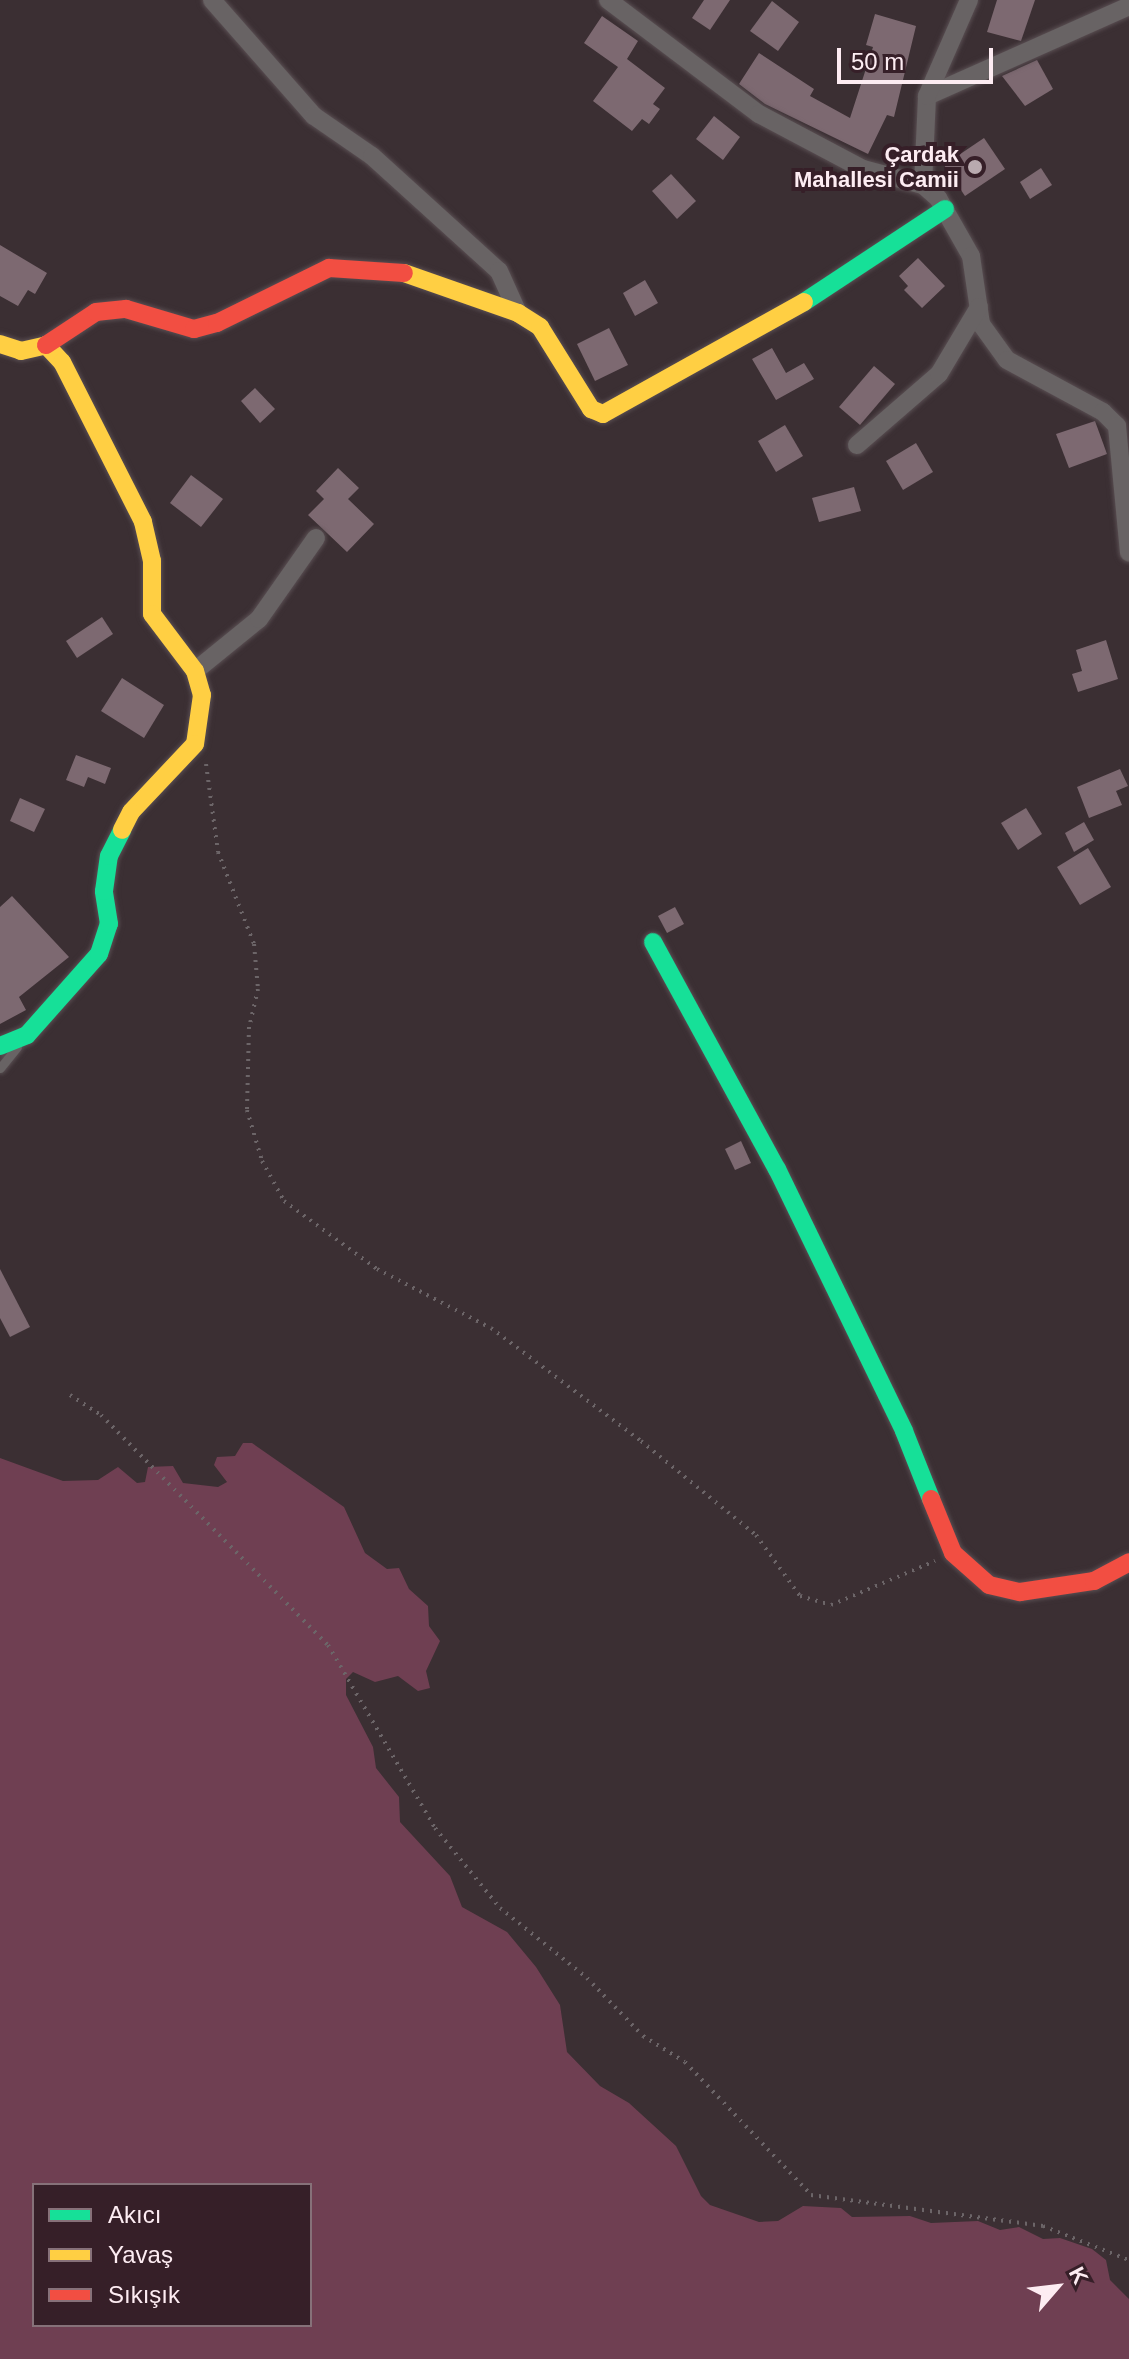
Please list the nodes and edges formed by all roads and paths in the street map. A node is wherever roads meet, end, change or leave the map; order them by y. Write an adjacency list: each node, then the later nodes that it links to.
1 (212, 0): 9 (street)
2 (608, 0): 6 (street)
3 (969, 0): 5 (street)
4 (1129, 6): 5 (street)
5 (927, 96): 6 (street)
6 (923, 185): 7 (street)
7 (945, 209): 8 (street); 9 (street)
8 (979, 307): 12 (street); 14 (street)
9 (518, 313): 11 (street)
10 (0, 344): 11 (street)
11 (46, 345): 15 (street)
12 (857, 445)
13 (316, 538): 15 (street)
14 (1129, 552)
15 (195, 671): 16 (street)
16 (195, 744): 18 (street); 22 (path)
17 (653, 942): 22 (street)
18 (27, 1035): 19 (street); 20 (lane)
19 (0, 1046)
20 (0, 1068)
21 (70, 1395): 24 (path)
22 (953, 1553): 23 (street)
23 (1129, 1562)
24 (1129, 2260)

